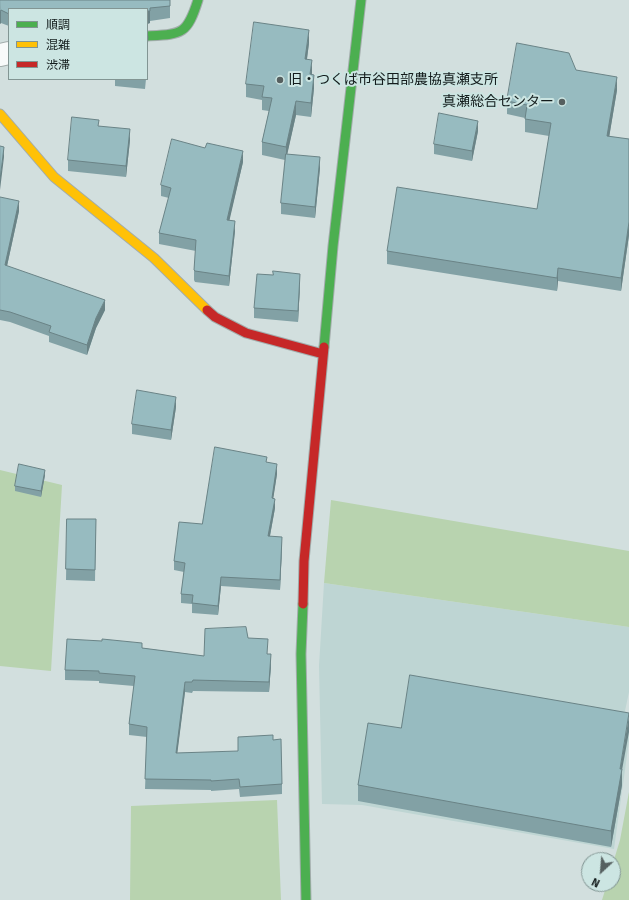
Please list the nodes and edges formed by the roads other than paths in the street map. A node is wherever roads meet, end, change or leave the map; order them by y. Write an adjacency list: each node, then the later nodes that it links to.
1 (198, 0): 3 (street)
2 (361, 0): 5 (street)
3 (148, 36)
4 (0, 114): 5 (street)
5 (323, 354): 6 (street)
6 (306, 900)

